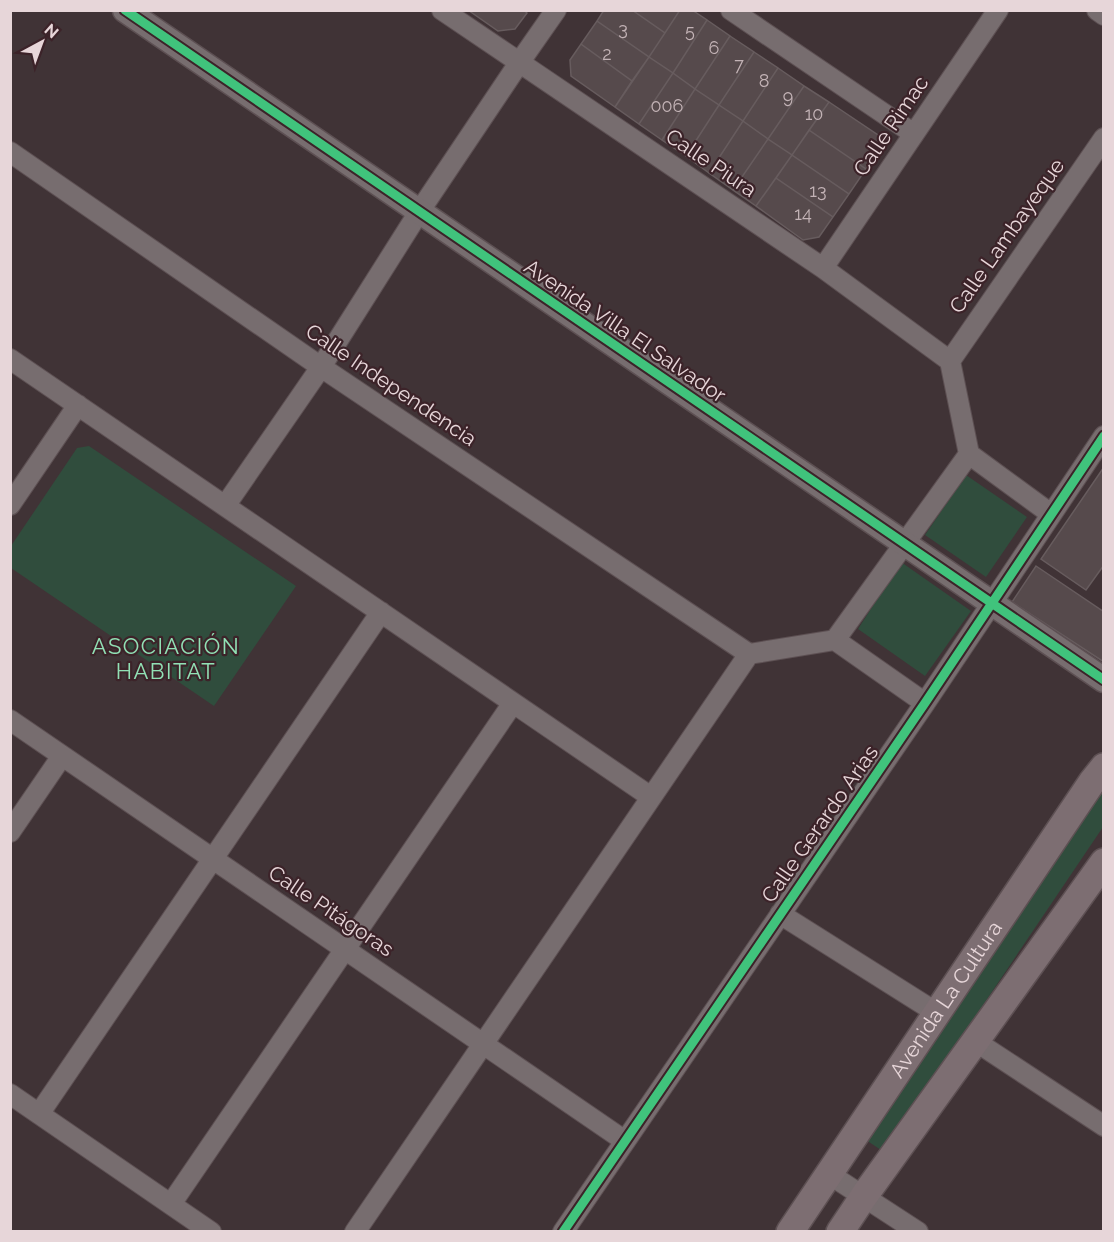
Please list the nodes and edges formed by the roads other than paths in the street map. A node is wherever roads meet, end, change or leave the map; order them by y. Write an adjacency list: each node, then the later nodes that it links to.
1 (126, 10): 12 (street, Avenida Villa El Salvador)
2 (442, 10): 8 (street, Calle Piura)
3 (556, 10): 8 (street)
4 (731, 10): 9 (street)
5 (998, 10): 9 (street, Calle Rimac)
6 (1097, 10): 7 (street)
7 (1104, 15)
8 (519, 63): 12 (street); 13 (street, Calle Piura)
9 (914, 134): 13 (street, Calle Rimac)
10 (1104, 138): 15 (street, Calle Lambayeque)
11 (10, 152): 16 (street, Calle Independencia)
12 (419, 212): 16 (street); 23 (street, Avenida Villa El Salvador)
13 (824, 268): 15 (street, Calle Piura)
14 (10, 359): 17 (street)
15 (950, 361): 19 (street)
16 (321, 367): 21 (street); 27 (street, Calle Independencia)
17 (78, 405): 20 (street); 21 (street)
18 (1104, 436): 22 (street, Calle Gerardo Arias)
19 (969, 454): 22 (street); 23 (street)
20 (10, 505)
21 (225, 506): 25 (street)
22 (1051, 514): 24 (street, Calle Gerardo Arias)
23 (904, 544): 24 (street, Avenida Villa El Salvador); 26 (street)
24 (992, 604): 28 (street, Avenida Villa El Salvador); 30 (street, Calle Gerardo Arias)
25 (381, 612): 29 (street); 36 (street)
26 (835, 640): 27 (street); 30 (street)
27 (749, 654): 34 (street)
28 (1104, 680)
29 (513, 703): 34 (street); 39 (street)
30 (925, 704): 38 (street, Calle Gerardo Arias)
31 (10, 720): 32 (street, Calle Pitágoras)
32 (62, 756): 35 (street); 36 (street, Calle Pitágoras)
33 (1104, 767): 40 (main road, Avenida La Cultura)
34 (651, 797): 42 (street)
35 (10, 832)
36 (213, 859): 39 (street, Calle Pitágoras); 44 (street)
37 (1104, 862): 41 (main road)
38 (780, 914): 40 (street); 46 (street, Calle Gerardo Arias)
39 (345, 949): 42 (street, Calle Pitágoras); 49 (street)
40 (937, 1013): 47 (main road, Avenida La Cultura)
41 (975, 1041): 45 (street); 48 (main road)
42 (483, 1043): 46 (street, Calle Pitágoras); 52 (street)
43 (10, 1094): 44 (street)
44 (39, 1114): 49 (street)
45 (1104, 1126)
46 (625, 1141): 50 (street, Calle Gerardo Arias)
47 (829, 1174): 48 (street); 53 (main road, Avenida La Cultura)
48 (864, 1196): 54 (main road); 55 (street)
49 (171, 1204): 51 (street)
50 (567, 1230)
51 (211, 1232)
52 (355, 1232)
53 (790, 1232)
54 (840, 1232)
55 (918, 1232)

